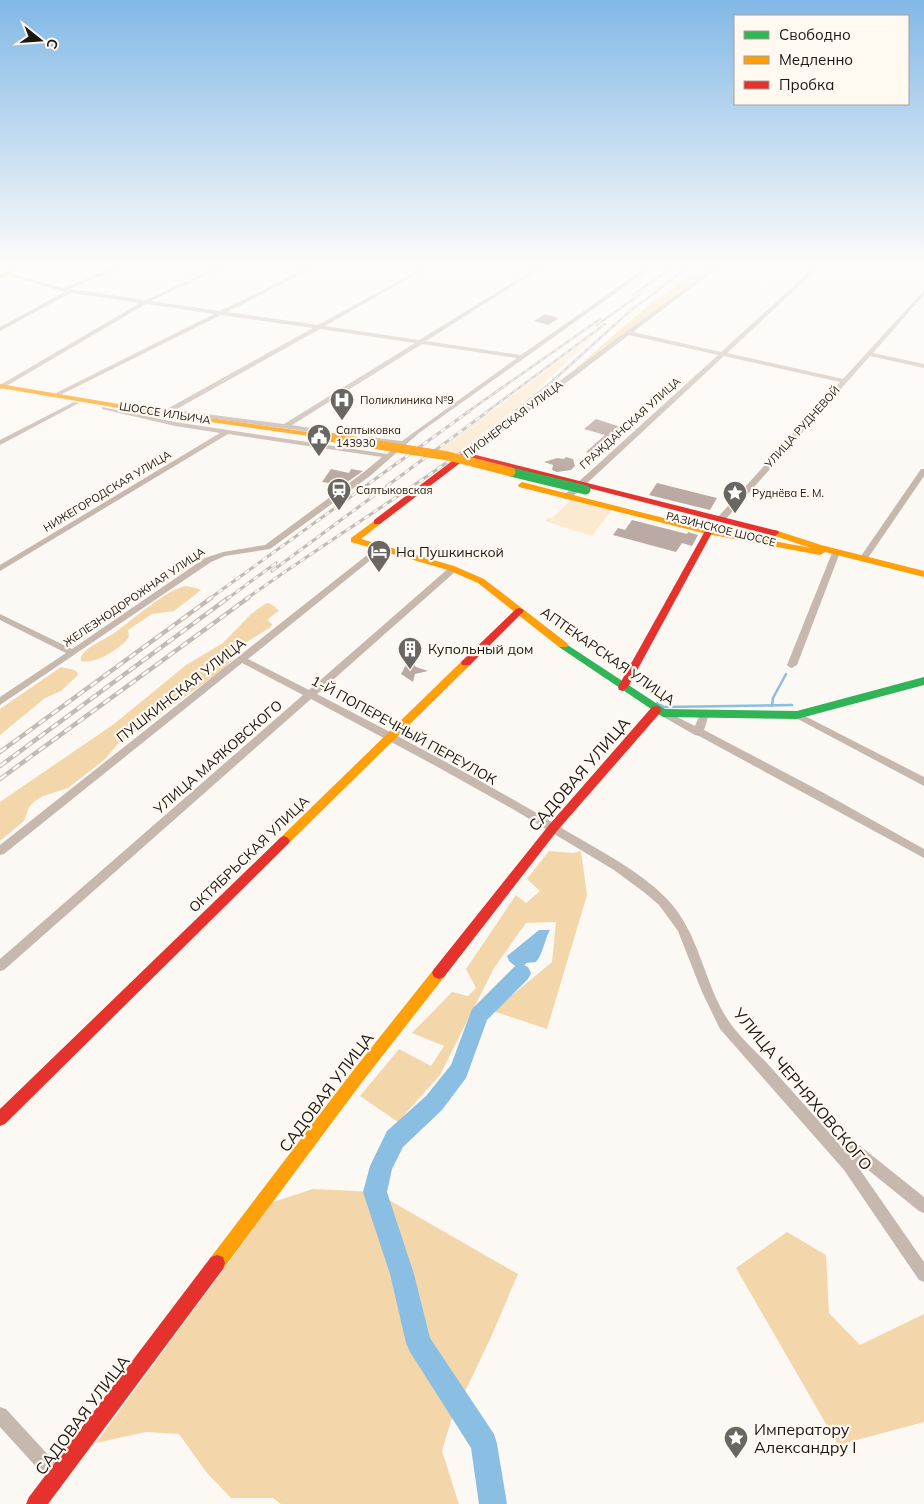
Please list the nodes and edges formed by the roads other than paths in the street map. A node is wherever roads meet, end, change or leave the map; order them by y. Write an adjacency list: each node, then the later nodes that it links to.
1 (90, 335): 17 (street)
2 (176, 335): 18 (street)
3 (302, 335): 20 (street)
4 (374, 335): 11 (street)
5 (432, 335): 11 (street)
6 (553, 335): 14 (street, ЖЕЛЕЗНОДОРОЖНАЯ УЛИЦА)
7 (624, 335): 28 (street, ПИОНЕРСКАЯ УЛИЦА)
8 (637, 335): 12 (street)
9 (743, 335): 12 (street, ГРАЖДАНСКАЯ УЛИЦА)
10 (885, 335): 13 (street, УЛИЦА РУДНЕВОЙ)
11 (421, 342): 14 (street); 21 (street)
12 (722, 354): 16 (street); 31 (street, ГРАЖДАНСКАЯ УЛИЦА)
13 (868, 354): 15 (street); 16 (street, УЛИЦА РУДНЕВОЙ)
14 (523, 357): 25 (street, ЖЕЛЕЗНОДОРОЖНАЯ УЛИЦА)
15 (924, 366)
16 (844, 381): 33 (street, УЛИЦА РУДНЕВОЙ)
17 (5, 387): 18 (street, ШОССЕ ИЛЬИЧА); 19 (street, ШОССЕ ИЛЬИЧА)
18 (54, 396): 19 (street, ШОССЕ ИЛЬИЧА)
19 (91, 404): 20 (street); 22 (street); 24 (street); 31 (street, ШОССЕ ИЛЬИЧА)
20 (168, 410): 21 (street)
21 (286, 426): 23 (street)
22 (226, 432): 26 (street); 39 (street, НИЖЕГОРОДСКАЯ УЛИЦА)
23 (369, 438): 25 (street); 26 (street)
24 (0, 443)
25 (403, 443): 27 (street, ЖЕЛЕЗНОДОРОЖНАЯ УЛИЦА)
26 (360, 452): 27 (street)
27 (387, 456): 44 (street, ЖЕЛЕЗНОДОРОЖНАЯ УЛИЦА)
28 (463, 457): 30 (street); 35 (street, ПИОНЕРСКАЯ УЛИЦА)
29 (924, 471): 38 (street)
30 (538, 472): 31 (street); 32 (street)
31 (584, 489): 32 (street, ГРАЖДАНСКАЯ УЛИЦА); 33 (street); 36 (street, РАЗИНСКОЕ ШОССЕ)
32 (567, 497): 34 (street)
33 (721, 518): 36 (street)
34 (709, 531): 36 (street); 48 (street)
35 (379, 550): 40 (street, АПТЕКАРСКАЯ УЛИЦА); 45 (street, ПУШКИНСКАЯ УЛИЦА)
36 (818, 550): 37 (street, РАЗИНСКОЕ ШОССЕ); 38 (street, РАЗИНСКОЕ ШОССЕ)
37 (835, 555): 38 (street, РАЗИНСКОЕ ШОССЕ); 46 (street)
38 (861, 559): 41 (street, РАЗИНСКОЕ ШОССЕ)
39 (0, 569)
40 (454, 570): 42 (street, АПТЕКАРСКАЯ УЛИЦА); 49 (street, УЛИЦА МАЯКОВСКОГО)
41 (924, 574)
42 (519, 612): 48 (street, АПТЕКАРСКАЯ УЛИЦА); 55 (street, ОКТЯБРЬСКАЯ УЛИЦА)
43 (0, 617): 44 (street)
44 (72, 652): 50 (street, ЖЕЛЕЗНОДОРОЖНАЯ УЛИЦА)
45 (241, 659): 49 (street, 1-Й ПОПЕРЕЧНЫЙ ПЕРЕУЛОК); 58 (street, ПУШКИНСКАЯ УЛИЦА)
46 (792, 665)
47 (924, 680): 53 (street)
48 (624, 687): 51 (street, АПТЕКАРСКАЯ УЛИЦА)
49 (310, 694): 55 (street, 1-Й ПОПЕРЕЧНЫЙ ПЕРЕУЛОК); 60 (street, УЛИЦА МАЯКОВСКОГО)
50 (0, 702)
51 (659, 712): 52 (street); 54 (street, АПТЕКАРСКАЯ УЛИЦА); 57 (street, САДОВАЯ УЛИЦА)
52 (704, 714): 53 (street); 54 (street)
53 (797, 716): 56 (street)
54 (698, 733): 59 (street, АПТЕКАРСКАЯ УЛИЦА)
55 (392, 736): 57 (street, 1-Й ПОПЕРЕЧНЫЙ ПЕРЕУЛОК); 61 (street, ОКТЯБРЬСКАЯ УЛИЦА)
56 (924, 782)
57 (553, 828): 62 (street, УЛИЦА ЧЕРНЯХОВСКОГО); 66 (street, САДОВАЯ УЛИЦА)
58 (0, 851)
59 (924, 854)
60 (0, 966)
61 (0, 1119)
62 (849, 1165): 63 (street); 64 (street, УЛИЦА ЧЕРНЯХОВСКОГО)
63 (924, 1206)
64 (924, 1275)
65 (0, 1415): 66 (street)
66 (56, 1477): 67 (street, САДОВАЯ УЛИЦА)
67 (36, 1504)

